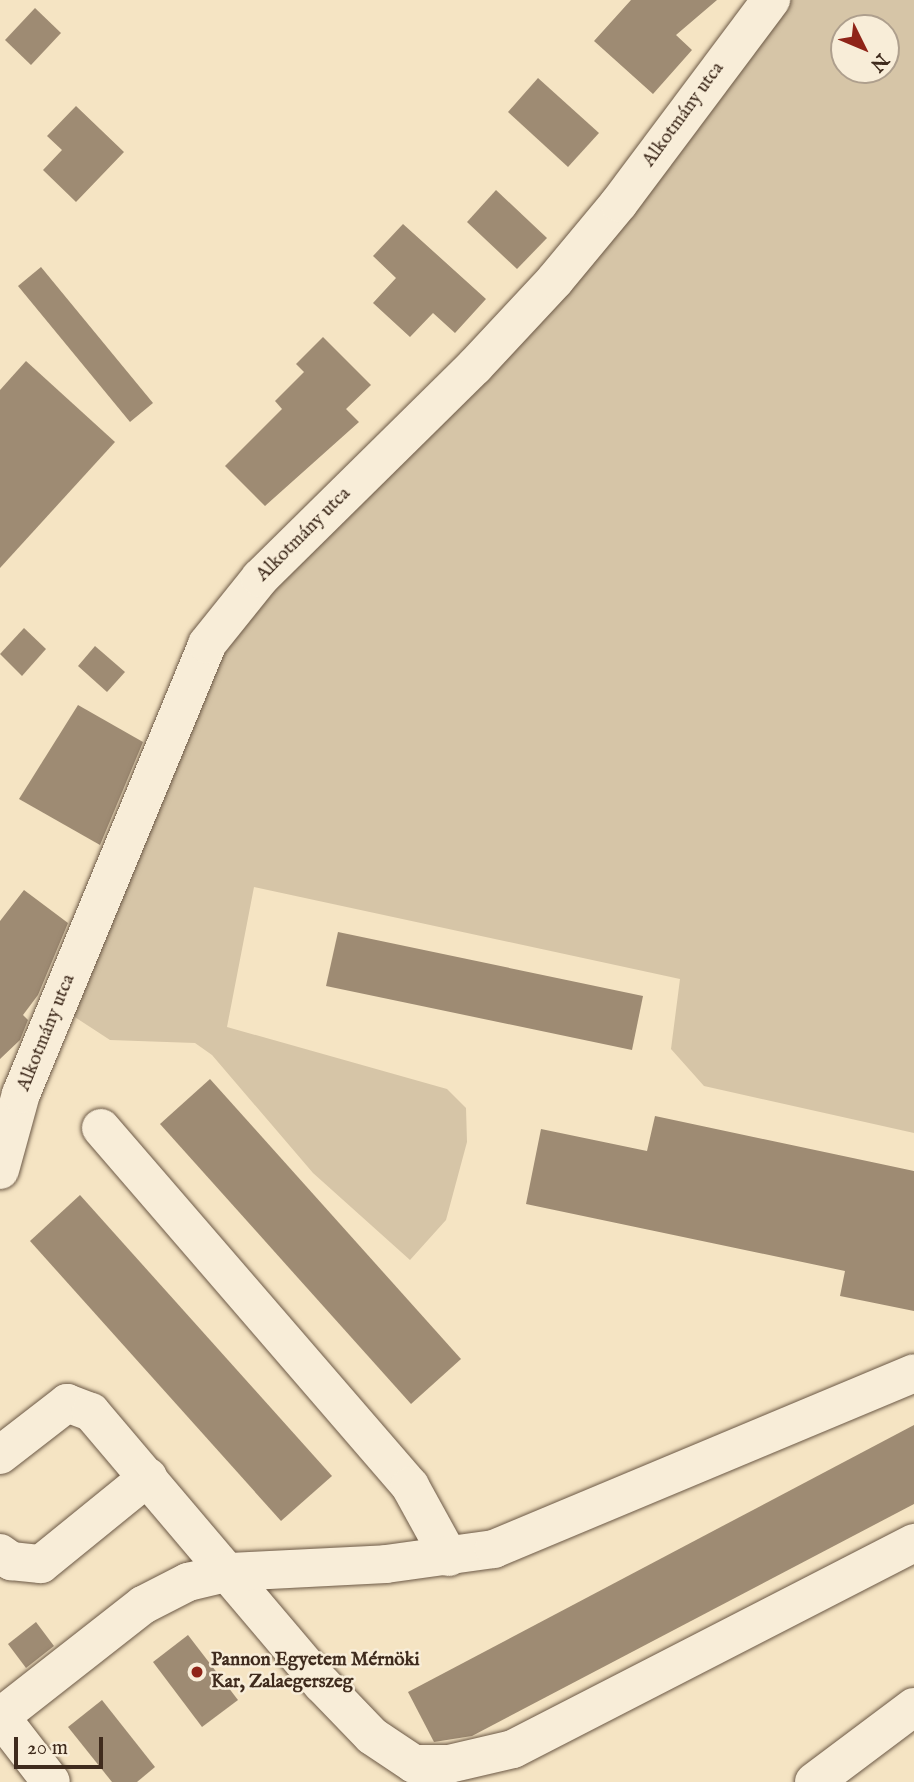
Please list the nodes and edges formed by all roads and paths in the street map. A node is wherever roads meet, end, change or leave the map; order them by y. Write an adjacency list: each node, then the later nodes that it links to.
1 (771, 0): 3 (street, Alkotmány utca)
2 (101, 1128): 9 (street)
3 (0, 1170)
4 (914, 1373): 9 (street)
5 (0, 1454): 6 (street)
6 (148, 1477): 8 (street); 10 (street)
7 (914, 1543): 10 (street)
8 (0, 1553)
9 (449, 1557): 10 (street)
10 (230, 1572): 12 (street)
11 (914, 1707): 14 (street)
12 (0, 1717): 13 (street)
13 (51, 1782)
14 (814, 1782)

